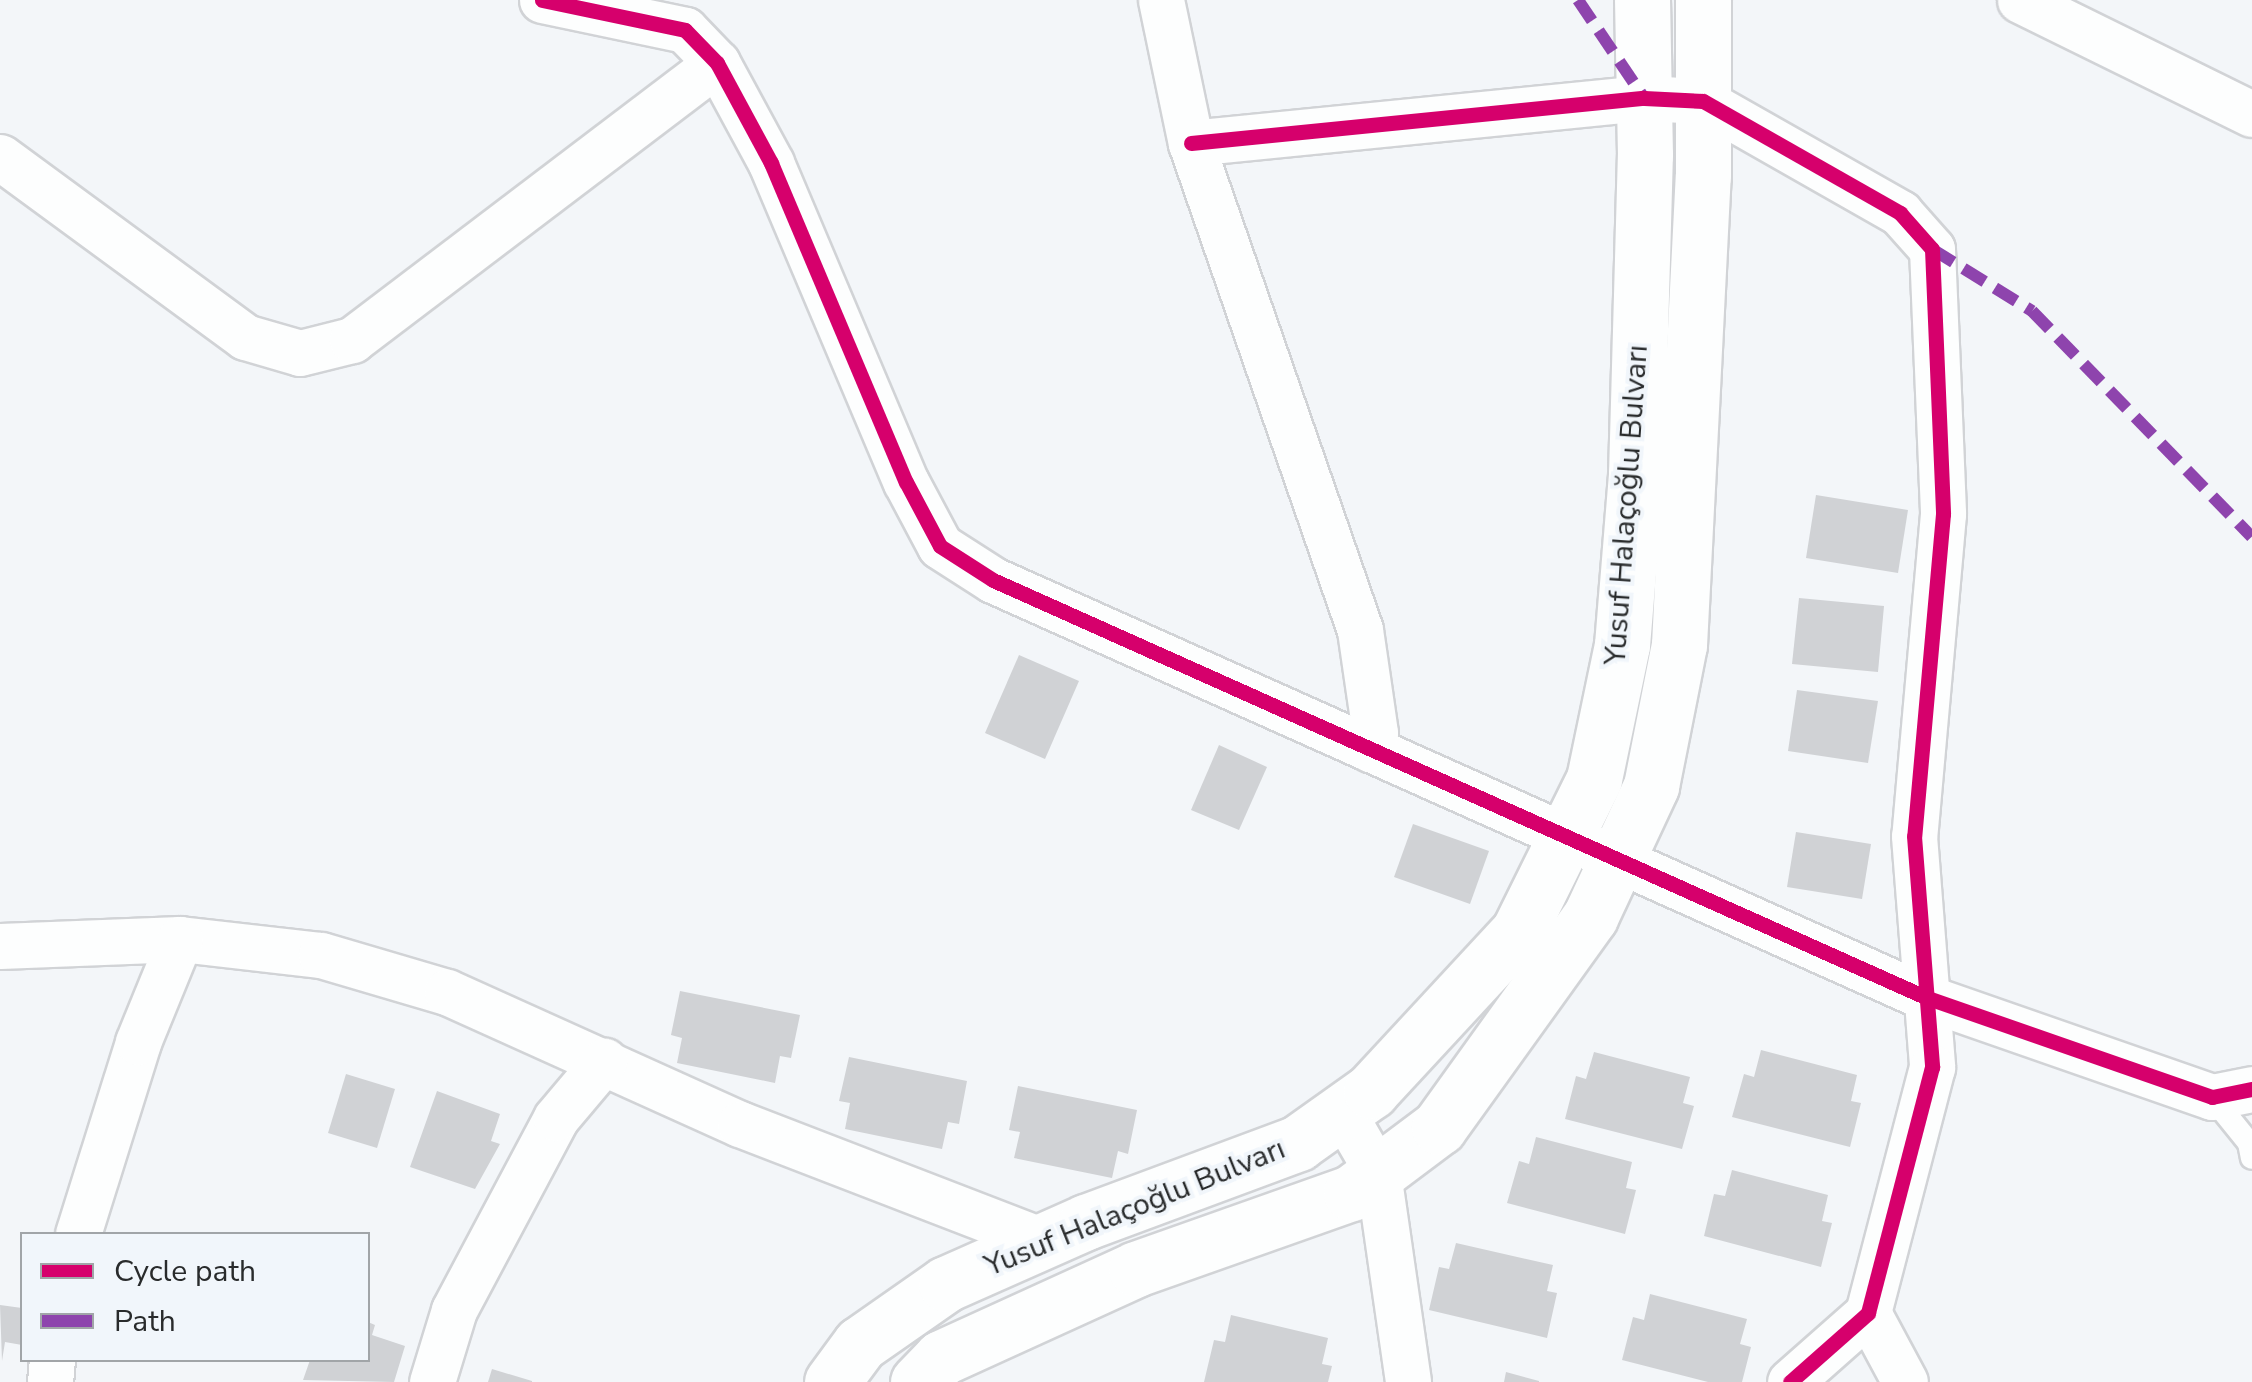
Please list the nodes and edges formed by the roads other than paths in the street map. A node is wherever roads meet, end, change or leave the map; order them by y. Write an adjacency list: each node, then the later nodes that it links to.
1 (542, 0): 6 (street)
2 (1161, 0): 10 (street)
3 (1642, 0): 7 (street, Yusuf Halaçoğlu Bulvarı)
4 (1703, 0): 8 (street, Yusuf Halaçoğlu Bulvarı)
5 (2020, 0): 9 (street)
6 (716, 63): 11 (street); 12 (street)
7 (1644, 98): 8 (street); 10 (street); 13 (street, Yusuf Halaçoğlu Bulvarı)
8 (1703, 100): 14 (street, Yusuf Halaçoğlu Bulvarı); 17 (street)
9 (2252, 114)
10 (1192, 143): 12 (street)
11 (0, 157)
12 (1370, 749): 13 (street)
13 (1565, 837): 14 (street); 20 (street, Yusuf Halaçoğlu Bulvarı)
14 (1616, 860): 17 (street); 22 (street, Yusuf Halaçoğlu Bulvarı)
15 (180, 939): 16 (street); 18 (street); 23 (street)
16 (0, 946)
17 (1925, 997): 19 (street); 25 (street)
18 (604, 1062): 24 (street); 26 (street)
19 (2232, 1093): 21 (lane)
20 (1342, 1112): 22 (street); 24 (street, Yusuf Halaçoğlu Bulvarı)
21 (2252, 1158)
22 (1378, 1173): 28 (street, Yusuf Halaçoğlu Bulvarı); 29 (street)
23 (79, 1232)
24 (1044, 1241): 27 (street, Yusuf Halaçoğlu Bulvarı)
25 (1868, 1313): 30 (street); 31 (street); 32 (street)
26 (432, 1382)
27 (832, 1382)
28 (918, 1382)
29 (1408, 1382)
30 (1790, 1382)
31 (1867, 1382)
32 (1906, 1382)

